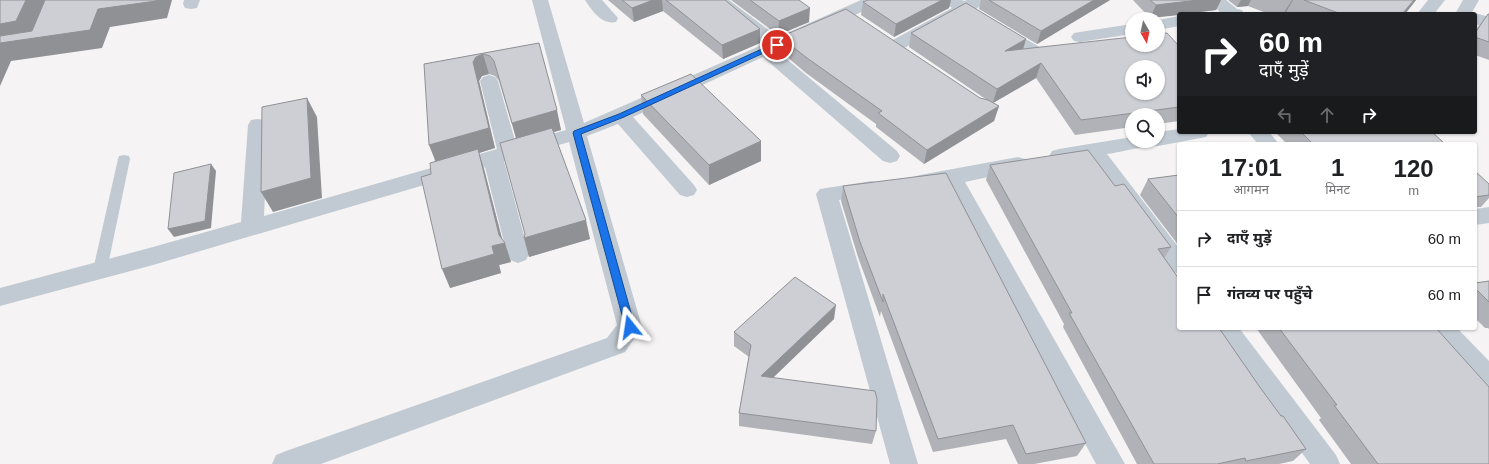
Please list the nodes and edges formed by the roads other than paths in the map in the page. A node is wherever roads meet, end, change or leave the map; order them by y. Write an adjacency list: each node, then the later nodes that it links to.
1 (540, 0): 24 (street)
2 (593, 0): 11 (street)
3 (719, 0): 19 (street)
4 (875, 0): 19 (street)
5 (979, 0): 8 (street)
6 (1216, 0): 9 (street)
7 (1471, 0): 10 (street)
8 (956, 4): 18 (street); 20 (street)
9 (1229, 12)
10 (1465, 12)
11 (610, 18)
12 (1477, 19): 15 (street)
13 (1177, 21): 14 (street)
14 (1165, 23)
15 (1489, 23)
16 (1125, 30): 17 (street)
17 (1080, 37)
18 (895, 46)
19 (771, 48): 22 (street); 32 (street)
20 (1035, 52)
21 (489, 81): 31 (street)
22 (621, 115): 24 (street); 35 (street)
23 (258, 125): 38 (street)
24 (577, 133): 31 (street); 46 (street)
25 (1187, 134): 27 (street)
26 (1260, 134): 28 (street)
27 (1165, 138)
28 (1267, 142)
29 (1125, 144): 30 (street)
30 (1093, 150): 34 (street); 40 (street)
31 (501, 155): 38 (street); 39 (street)
32 (890, 156)
33 (124, 159): 41 (lane)
34 (952, 177): 47 (street); 48 (street)
35 (687, 190)
36 (1489, 215): 37 (street)
37 (1477, 217)
38 (252, 228): 41 (street)
39 (518, 254)
40 (1177, 262)
41 (100, 270): 42 (street)
42 (0, 297)
43 (1226, 330): 49 (street)
44 (1444, 330): 45 (street)
45 (1489, 378)
46 (286, 464)
47 (904, 464)
48 (1111, 464)
49 (1326, 464)

